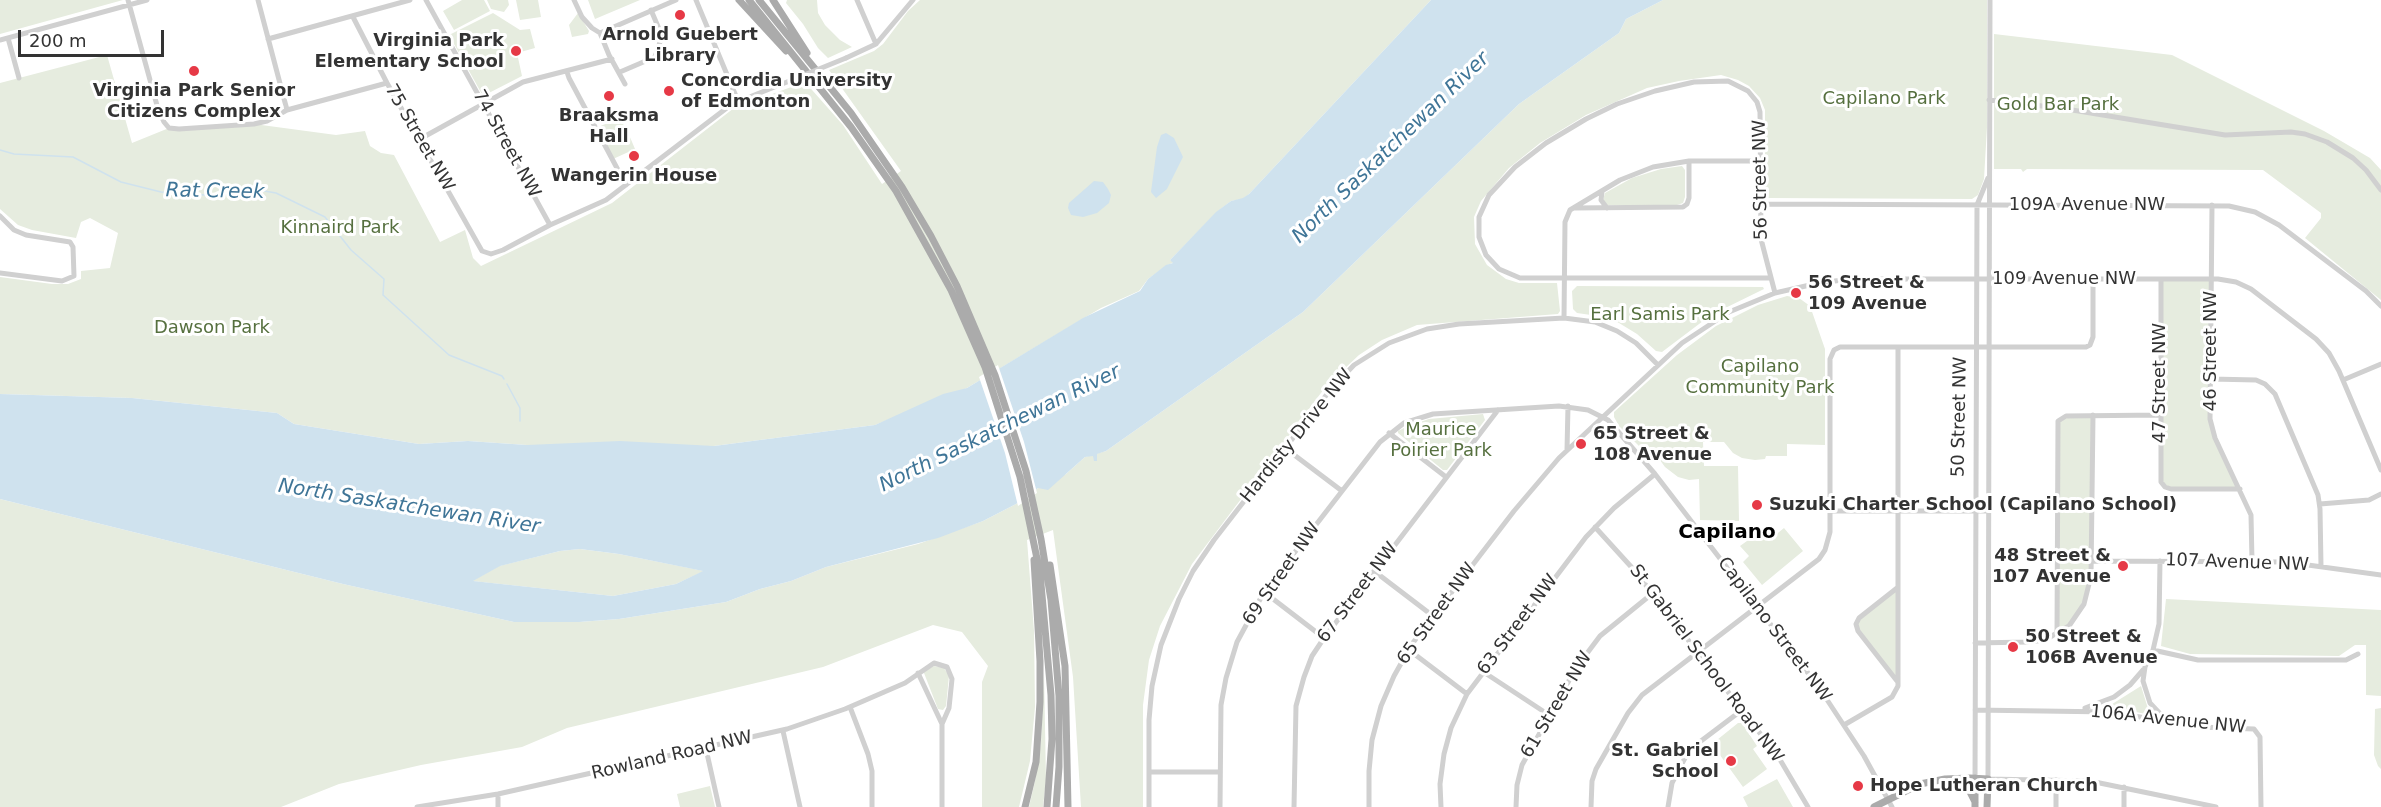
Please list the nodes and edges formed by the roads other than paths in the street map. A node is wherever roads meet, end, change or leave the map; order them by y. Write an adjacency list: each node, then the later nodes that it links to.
1 (147, 0): 16 (street)
2 (258, 0): 22 (street)
3 (410, 0): 19 (street)
4 (426, 0): 35 (street, 74 Street NW)
5 (574, 0): 20 (street)
6 (657, 0): 17 (street)
7 (676, 0): 17 (street)
8 (696, 0): 34 (street)
9 (739, 0): 27 (main road)
10 (749, 0): 27 (main road)
11 (759, 0): 26 (main road)
12 (773, 0): 26 (main road)
13 (857, 0): 24 (street)
14 (913, 0): 24 (street)
15 (1990, 0): 33 (street, 50 Street NW)
16 (128, 3): 21 (street); 36 (street)
17 (660, 6): 18 (street)
18 (651, 10): 20 (street); 29 (street)
19 (353, 17): 22 (street); 31 (street, 75 Street NW)
20 (600, 33): 25 (street)
21 (8, 38): 23 (street); 30 (street)
22 (268, 39): 36 (street)
23 (0, 40)
24 (876, 44): 34 (street, bridge)
25 (612, 59): 28 (street); 29 (street)
26 (813, 66): 63 (main road)
27 (806, 70): 63 (main road)
28 (567, 72): 35 (street); 41 (street)
29 (620, 72): 32 (street)
30 (19, 78)
31 (387, 83): 36 (street); 37 (street, 75 Street NW)
32 (625, 84)
33 (1989, 100): 40 (street, 50 Street NW); 43 (street)
34 (738, 101): 41 (street)
35 (484, 104): 37 (street); 51 (street, 74 Street NW)
36 (287, 110)
37 (420, 139): 51 (street, 75 Street NW)
38 (1689, 161): 39 (street); 42 (street); 49 (street)
39 (1761, 161): 44 (street, 56 Street NW); 53 (street, 56 Street NW)
40 (1990, 174): 45 (street, 50 Street NW); 46 (street, 50 Street NW)
41 (626, 185): 51 (street)
42 (1604, 190): 48 (street); 49 (street)
43 (2381, 190)
44 (1761, 204): 45 (street, 109A Avenue NW); 54 (street, 56 Street NW)
45 (1977, 205): 46 (street, 109A Avenue NW); 55 (street, 50 Street NW)
46 (1989, 205): 47 (street, 109A Avenue NW); 56 (street, 50 Street NW)
47 (2212, 205): 59 (street, 46 Street NW); 61 (street, 109A Avenue NW)
48 (1572, 208): 49 (street); 53 (street)
49 (1607, 208)
50 (0, 216): 52 (street)
51 (550, 225)
52 (0, 273)
53 (1564, 278): 54 (street); 62 (street)
54 (1771, 278): 60 (street, 56 Street NW)
55 (1976, 279): 56 (street, 109 Avenue NW); 60 (street, 109 Avenue NW); 65 (street, 50 Street NW)
56 (1989, 279): 57 (street, 109 Avenue NW); 66 (street, 50 Street NW)
57 (2093, 279): 58 (street, 109 Avenue NW); 66 (street)
58 (2161, 279): 59 (street, 109 Avenue NW); 73 (street, 47 Street NW)
59 (2212, 279): 69 (street, 46 Street NW); 70 (street, 109 Avenue NW)
60 (1775, 293): 68 (street)
61 (2381, 306)
62 (1564, 318): 68 (street, Hardisty Drive NW); 77 (street, Hardisty Drive NW)
63 (971, 326): 91 (main road); 91 (main road)
64 (1898, 348): 65 (street); 86 (street); 87 (street)
65 (1976, 348): 66 (street); 88 (street, 50 Street NW)
66 (1989, 348): 89 (street, 50 Street NW)
67 (2381, 364): 70 (street)
68 (1658, 365): 74 (street, 65 Street NW)
69 (2211, 379): 82 (street, 46 Street NW); 85 (street)
70 (2343, 380): 79 (street, 109 Avenue NW)
71 (1568, 406): 72 (street); 74 (street); 78 (street)
72 (1498, 410): 76 (street); 81 (street, 67 Street NW)
73 (2160, 415): 75 (street); 82 (street, 47 Street NW)
74 (1602, 416): 78 (street, 65 Street NW); 80 (street, Capilano Street NW)
75 (2093, 416): 92 (street); 103 (street)
76 (1389, 433): 81 (street); 83 (street, 69 Street NW)
77 (1285, 448): 83 (street); 127 (street, Hardisty Drive NW)
78 (1567, 450): 102 (street, 65 Street NW)
79 (2381, 470)
80 (1655, 474): 90 (street, 63 Street NW); 101 (street, Capilano Street NW)
81 (1446, 477): 96 (street, 67 Street NW)
82 (2240, 489): 94 (street, 46 Street NW)
83 (1342, 491): 99 (street, 69 Street NW)
84 (2381, 494): 85 (street)
85 (2320, 504): 95 (street)
86 (1830, 511): 87 (street); 101 (street)
87 (1898, 511): 88 (street); 98 (street)
88 (1974, 511): 89 (street); 105 (street, 50 Street NW)
89 (1989, 511): 106 (street, 50 Street NW)
90 (1595, 527): 100 (street, St Gabriel School Road NW); 112 (street, 63 Street NW)
91 (1039, 545): 143 (main road); 144 (main road); 145 (main road); 146 (main road)
92 (2091, 561): 93 (street, 107 Avenue NW); 103 (street)
93 (2160, 561): 94 (street, 107 Avenue NW); 108 (street)
94 (2252, 561): 95 (street, 107 Avenue NW)
95 (2321, 566): 97 (street, 107 Avenue NW)
96 (1374, 571): 102 (street); 104 (street, 67 Street NW)
97 (2381, 575)
98 (1898, 588): 114 (street); 114 (street)
99 (1264, 592): 104 (street); 128 (street, 69 Street NW)
100 (1653, 594): 109 (street, St Gabriel School Road NW); 121 (street, 61 Street NW)
101 (1757, 606): 109 (street); 124 (street, Capilano Street NW)
102 (1433, 616): 107 (street, 65 Street NW)
103 (2057, 634): 106 (street)
104 (1323, 638): 149 (street, 67 Street NW)
105 (1975, 642): 106 (street); 118 (street, 50 Street NW)
106 (1989, 642): 119 (street, 50 Street NW)
107 (1409, 650): 115 (street); 150 (street, 65 Street NW)
108 (2153, 650): 110 (street); 111 (street)
109 (1697, 651): 117 (street, St Gabriel School Road NW); 153 (street)
110 (2358, 654)
111 (2145, 667): 120 (street, 106A Avenue NW); 122 (street)
112 (1482, 671): 115 (street, 63 Street NW); 121 (street)
113 (918, 673): 116 (street, Rowland Road NW); 123 (street, Rowland Road NW); 123 (street, Rowland Road NW)
114 (1898, 683): 124 (street)
115 (1467, 694): 151 (street, 63 Street NW)
116 (850, 707): 125 (street, Rowland Road NW); 141 (street)
117 (1742, 710): 154 (street); 155 (street, St Gabriel School Road NW)
118 (1975, 710): 119 (street, 106A Avenue NW); 129 (street, 50 Street NW)
119 (1989, 710): 120 (street, 106A Avenue NW); 131 (street, 50 Street NW)
120 (2077, 710): 122 (street, 106A Avenue NW)
121 (1549, 715): 152 (street, 61 Street NW)
122 (2170, 722): 162 (street, 106A Avenue NW)
123 (942, 724): 142 (street, Rowland Road NW)
124 (1844, 725): 135 (street, Capilano Street NW)
125 (783, 730): 126 (street, Rowland Road NW); 140 (street)
126 (706, 748): 134 (street, Rowland Road NW); 139 (street)
127 (1149, 772): 128 (street); 147 (street, Hardisty Drive NW)
128 (1220, 772): 148 (street, 69 Street NW)
129 (1975, 778): 130 (main road); 131 (main road); 136 (main road, 50 Street NW)
130 (1945, 779): 135 (main road); 136 (main road)
131 (1988, 779): 132 (street); 158 (main road, 50 Street NW)
132 (2056, 780): 133 (street); 159 (street)
133 (2124, 787): 160 (street); 161 (street)
134 (498, 794): 137 (street, Rowland Road NW); 138 (street)
135 (1888, 799): 156 (main road); 157 (street, Capilano Street NW)
136 (1975, 804)
137 (417, 807)
138 (498, 807)
139 (719, 807)
140 (800, 807)
141 (872, 807)
142 (942, 807)
143 (1025, 807)
144 (1047, 807)
145 (1056, 807)
146 (1068, 807)
147 (1149, 807)
148 (1220, 807)
149 (1294, 807)
150 (1369, 807)
151 (1441, 807)
152 (1516, 807)
153 (1591, 807)
154 (1668, 807)
155 (1808, 807)
156 (1874, 807)
157 (1892, 807)
158 (1988, 807)
159 (2056, 807)
160 (2124, 807)
161 (2216, 807)
162 (2261, 807)

